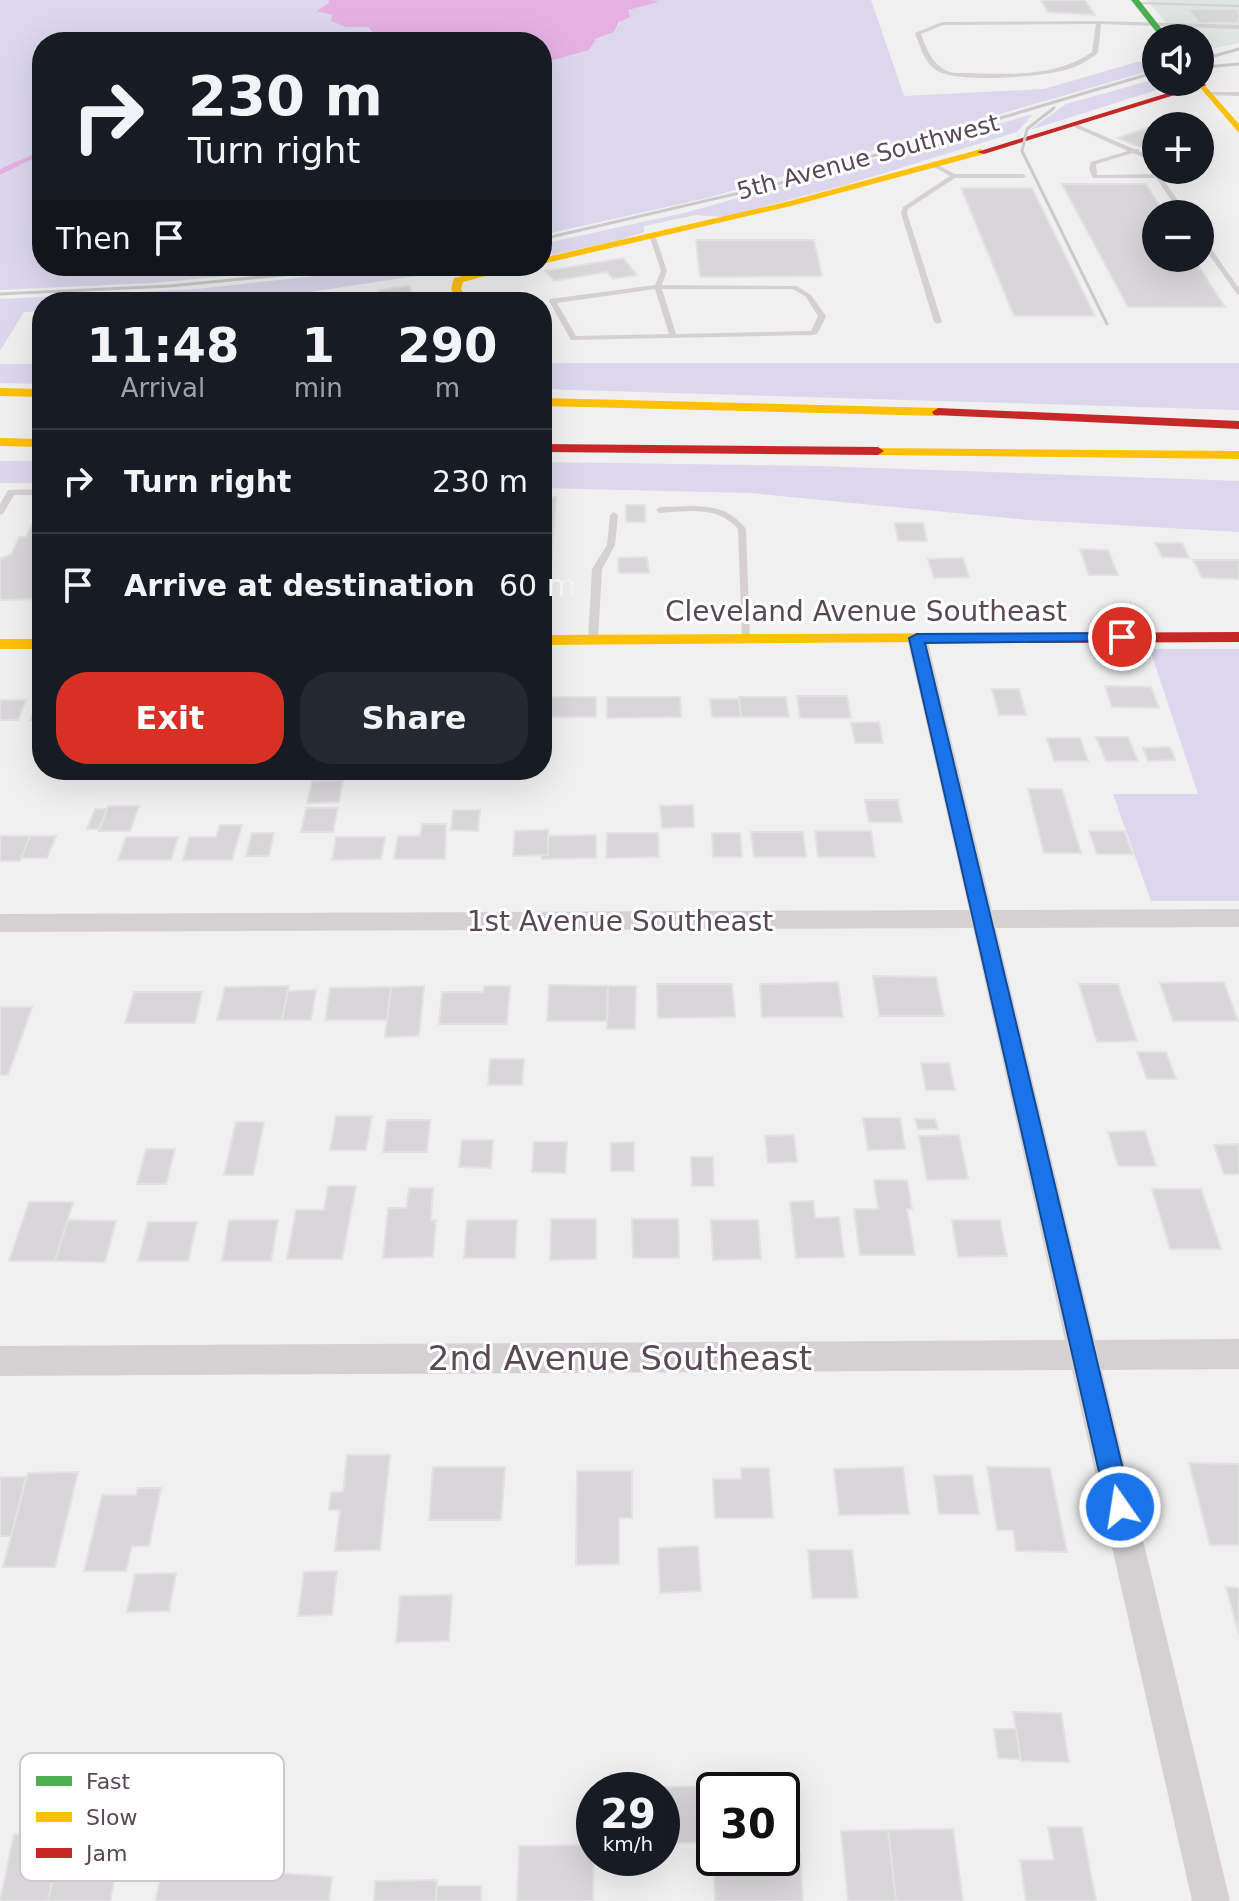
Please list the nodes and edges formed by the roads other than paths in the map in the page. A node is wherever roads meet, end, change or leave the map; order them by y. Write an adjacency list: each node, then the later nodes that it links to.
1 (1136, 2): 2 (lane); 5 (main road)
2 (1167, 3): 3 (lane); 6 (lane)
3 (1239, 6)
4 (1099, 22): 4 (lane); 9 (lane)
5 (1154, 24)
6 (1183, 24)
7 (1214, 27): 8 (lane)
8 (1239, 27)
9 (1142, 28)
10 (1214, 89): 11 (lane)
11 (1239, 94)
12 (1173, 96): 14 (main road, 5th Avenue Southwest)
13 (1211, 96): 15 (main road)
14 (1074, 125): 16 (lane); 18 (main road, 5th Avenue Southwest)
15 (1239, 130)
16 (1137, 150): 17 (lane); 19 (lane)
17 (1142, 153)
18 (936, 166): 20 (lane); 22 (main road, 5th Avenue Southwest)
19 (1142, 174)
20 (954, 176): 21 (lane); 29 (lane)
21 (1023, 176)
22 (653, 238): 24 (main road, 5th Avenue Southwest); 26 (lane)
23 (1214, 257): 28 (lane)
24 (552, 259)
25 (475, 276): 27 (main road)
26 (658, 287): 30 (lane); 30 (lane); 30 (lane)
27 (458, 292)
28 (1239, 293)
29 (938, 322)
30 (673, 336)
31 (0, 392): 32 (main road)
32 (32, 393)
33 (552, 402): 34 (main road)
34 (1239, 425)
35 (0, 442): 36 (main road)
36 (32, 443)
37 (552, 448): 38 (main road)
38 (1239, 455)
39 (32, 492): 41 (lane)
40 (660, 510): 45 (lane)
41 (0, 512)
42 (614, 515): 47 (lane)
43 (1239, 637): 44 (main road, Cleveland Avenue Southeast)
44 (917, 638): 45 (main road, Cleveland Avenue Southeast); 51 (street)
45 (747, 639): 47 (main road, Cleveland Avenue Southeast)
46 (552, 640): 47 (main road, Cleveland Avenue Southeast)
47 (593, 640)
48 (0, 644): 49 (main road)
49 (32, 644)
50 (1239, 918): 51 (street, 1st Avenue Southeast)
51 (982, 920): 52 (street, 1st Avenue Southeast); 54 (street)
52 (0, 923)
53 (1239, 1354): 54 (street, 2nd Avenue Southeast)
54 (1085, 1355): 55 (street, 2nd Avenue Southeast); 56 (street)
55 (0, 1361)
56 (1211, 1901)

